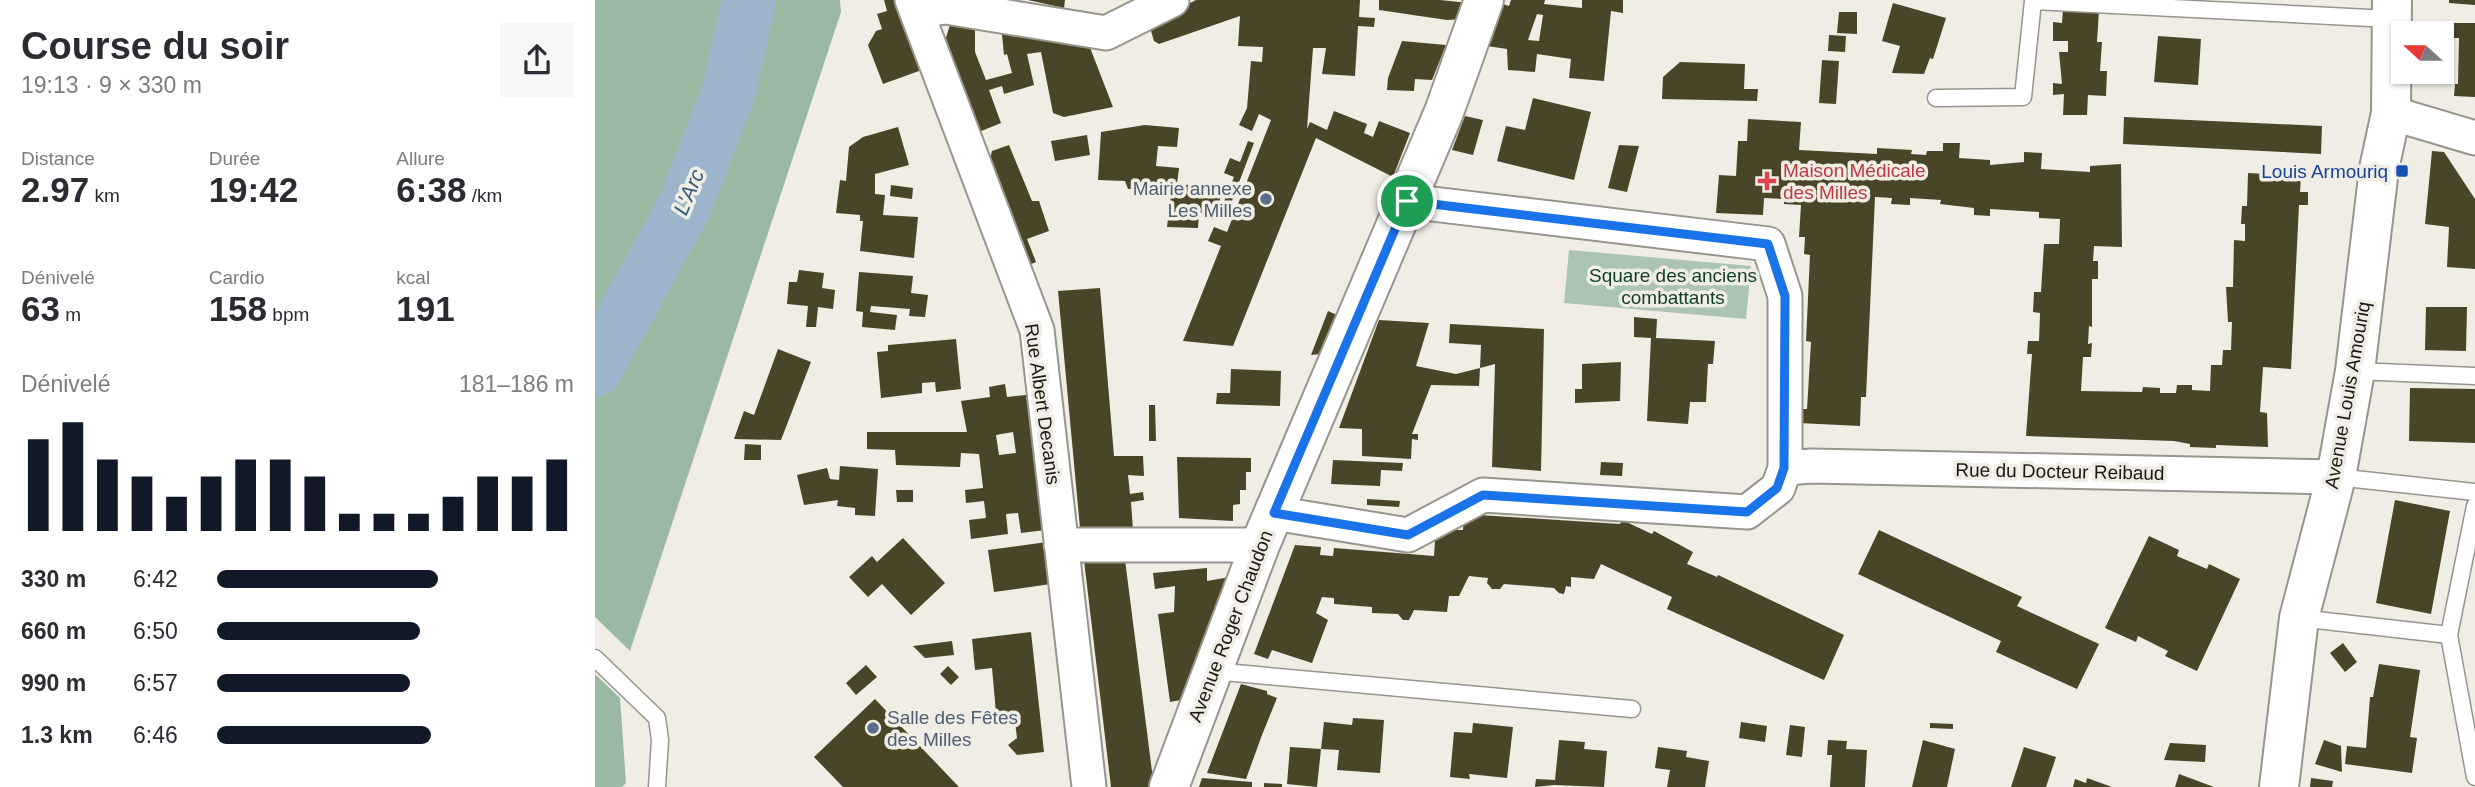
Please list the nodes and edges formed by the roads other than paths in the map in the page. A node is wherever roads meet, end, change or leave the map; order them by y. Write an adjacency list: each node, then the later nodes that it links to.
1 (1172, 0): 3 (street)
2 (1484, 0): 8 (street, Avenue Roger Chaudon)
3 (930, 5): 16 (street, Rue Albert Decanis)
4 (2391, 10): 5 (lane); 6 (street, Avenue Louis Amouriq)
5 (1936, 98)
6 (2391, 113): 7 (street); 9 (street, Avenue Louis Amouriq)
7 (2474, 139)
8 (1407, 201): 11 (street); 15 (street, Avenue Roger Chaudon)
9 (2355, 371): 10 (lane); 12 (street, Avenue Louis Amouriq)
10 (2475, 376)
11 (1784, 468): 12 (street, Rue du Docteur Reibaud); 15 (street)
12 (2336, 477): 13 (lane); 17 (street, Avenue Louis Amouriq)
13 (2475, 492)
14 (2475, 506): 18 (lane)
15 (1267, 529): 16 (street); 20 (street, Avenue Roger Chaudon)
16 (1061, 545): 24 (street, Rue Albert Decanis)
17 (2299, 618): 18 (lane); 26 (street, Avenue Louis Amouriq)
18 (2449, 635): 22 (lane)
19 (595, 659): 23 (lane)
20 (1212, 671): 21 (lane); 25 (street, Avenue Roger Chaudon)
21 (1632, 709)
22 (2475, 777)
23 (658, 781)
24 (1089, 787)
25 (1170, 787)
26 (2279, 787)

